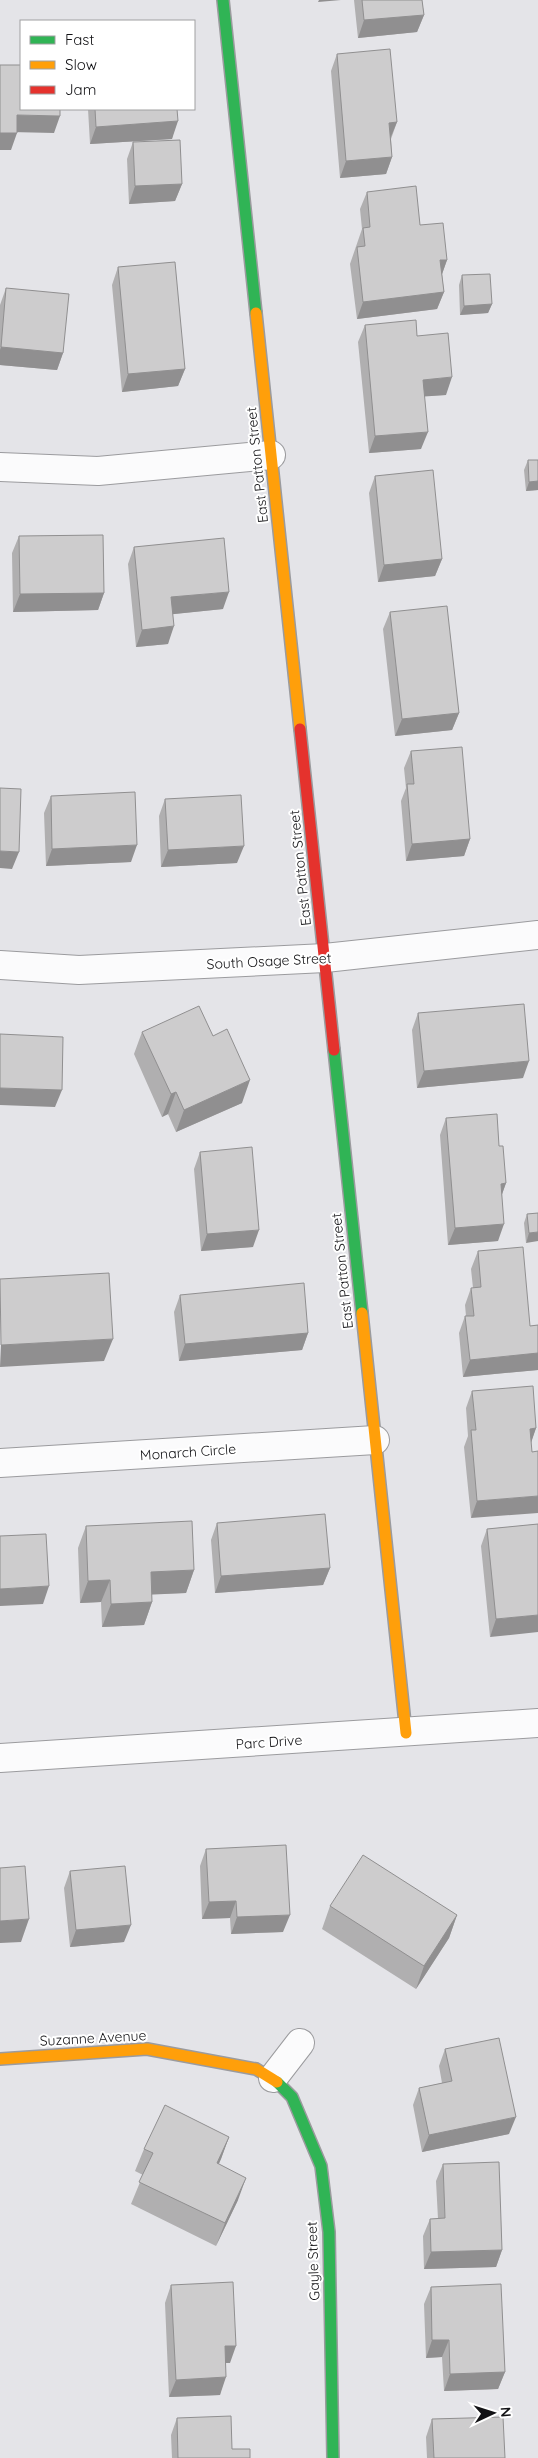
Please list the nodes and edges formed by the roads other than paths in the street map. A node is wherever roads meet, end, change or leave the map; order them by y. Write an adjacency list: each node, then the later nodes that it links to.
1 (223, 0): 2 (street, East Patton Street)
2 (271, 456): 3 (street); 5 (street, East Patton Street)
3 (0, 466)
4 (538, 935): 5 (street, South Osage Street)
5 (325, 958): 6 (street, South Osage Street); 7 (street, East Patton Street)
6 (0, 965)
7 (375, 1440): 8 (street, Monarch Circle); 10 (street, East Patton Street)
8 (0, 1463)
9 (538, 1723): 10 (street, Parc Drive)
10 (406, 1733): 11 (street, Parc Drive)
11 (0, 1758)
12 (300, 2043): 14 (street)
13 (0, 2059): 14 (street, Suzanne Avenue)
14 (273, 2078): 15 (street, Gayle Street)
15 (333, 2458)

